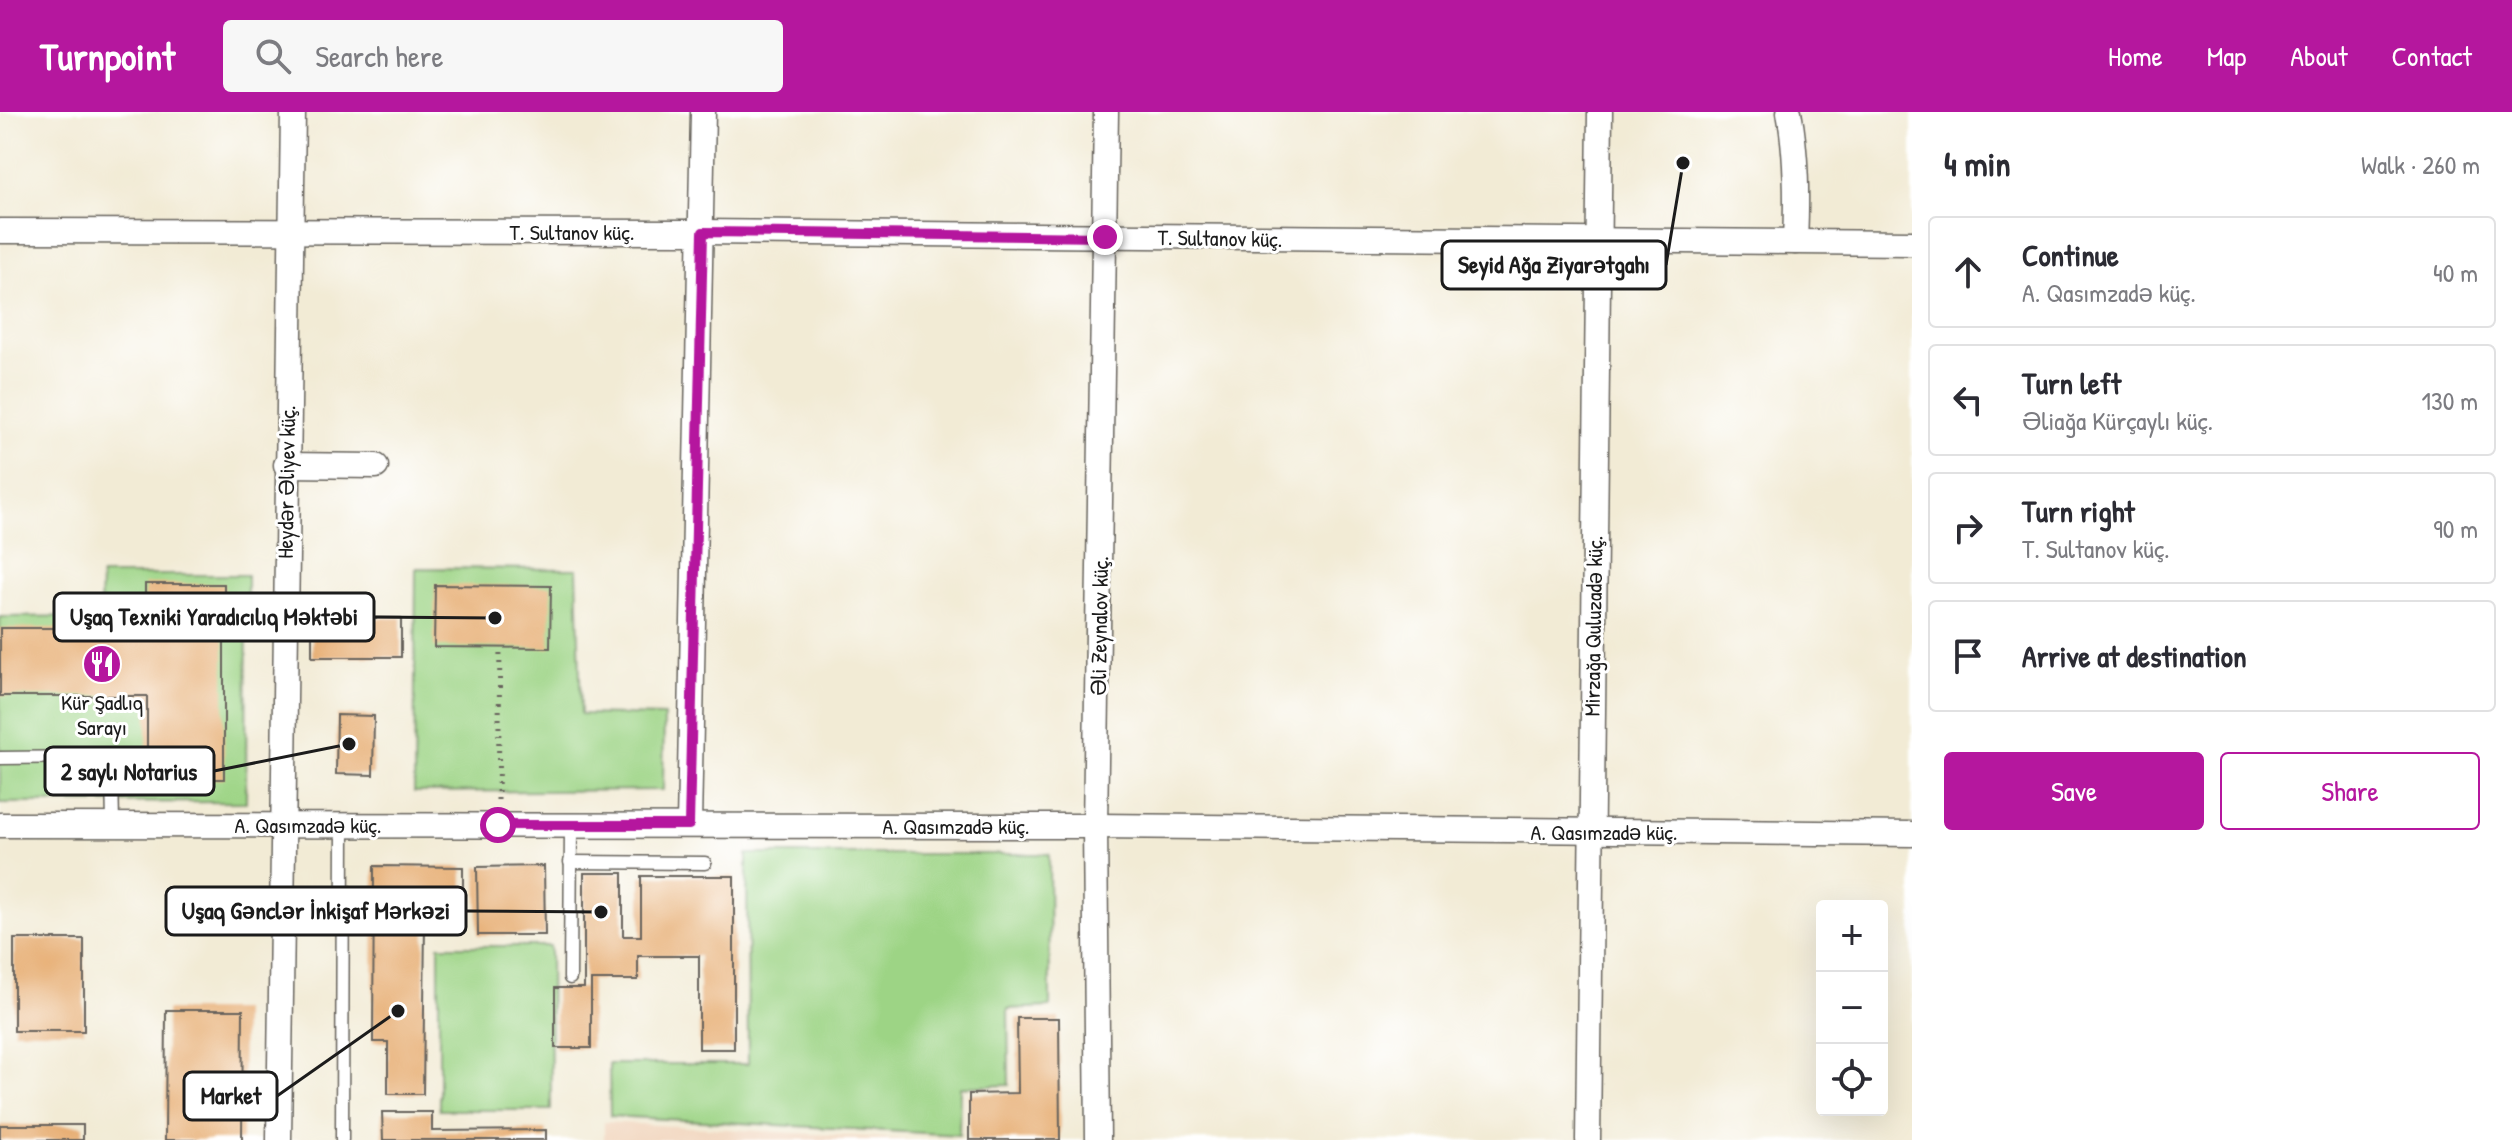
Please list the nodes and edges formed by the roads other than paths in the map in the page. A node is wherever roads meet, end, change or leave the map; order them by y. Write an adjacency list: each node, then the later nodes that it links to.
1 (293, 112): 8 (street, Heydər Əliyev küç.)
2 (703, 112): 7 (street)
3 (1106, 112): 9 (street, Əli Zeynalov küç.)
4 (1600, 112): 10 (street, Mirzağa Quluzadə küç.)
5 (1789, 112): 11 (street)
6 (0, 231): 8 (street, T. Sultanov küç.)
7 (703, 232): 8 (street, T. Sultanov küç.); 9 (street, T. Sultanov küç.); 21 (street)
8 (290, 233): 13 (street, Heydər Əliyev küç.)
9 (1105, 237): 10 (street, T. Sultanov küç.); 22 (street, Əli Zeynalov küç.)
10 (1598, 241): 11 (street, T. Sultanov küç.); 23 (street, Mirzağa Quluzadə küç.)
11 (1795, 242): 12 (street, T. Sultanov küç.)
12 (1912, 243)
13 (286, 465): 14 (street); 16 (street, Heydər Əliyev küç.)
14 (376, 466)
15 (0, 758): 19 (lane)
16 (282, 824): 17 (street, A. Qasımzadə küç.); 19 (street, A. Qasımzadə küç.); 28 (street, Heydər Əliyev küç.)
17 (343, 824): 20 (street, A. Qasımzadə küç.); 29 (lane)
18 (0, 825): 19 (street, A. Qasımzadə küç.)
19 (113, 825)
20 (571, 825): 21 (street, A. Qasımzadə küç.); 25 (lane)
21 (689, 825): 22 (street, A. Qasımzadə küç.)
22 (1095, 826): 23 (street, A. Qasımzadə küç.); 30 (street, Əli Zeynalov küç.)
23 (1590, 832): 24 (street, A. Qasımzadə küç.); 31 (street, Mirzağa Quluzadə küç.)
24 (1912, 834)
25 (570, 862): 26 (lane); 27 (lane)
26 (705, 863)
27 (570, 978)
28 (279, 1140)
29 (342, 1140)
30 (1098, 1140)
31 (1588, 1140)

